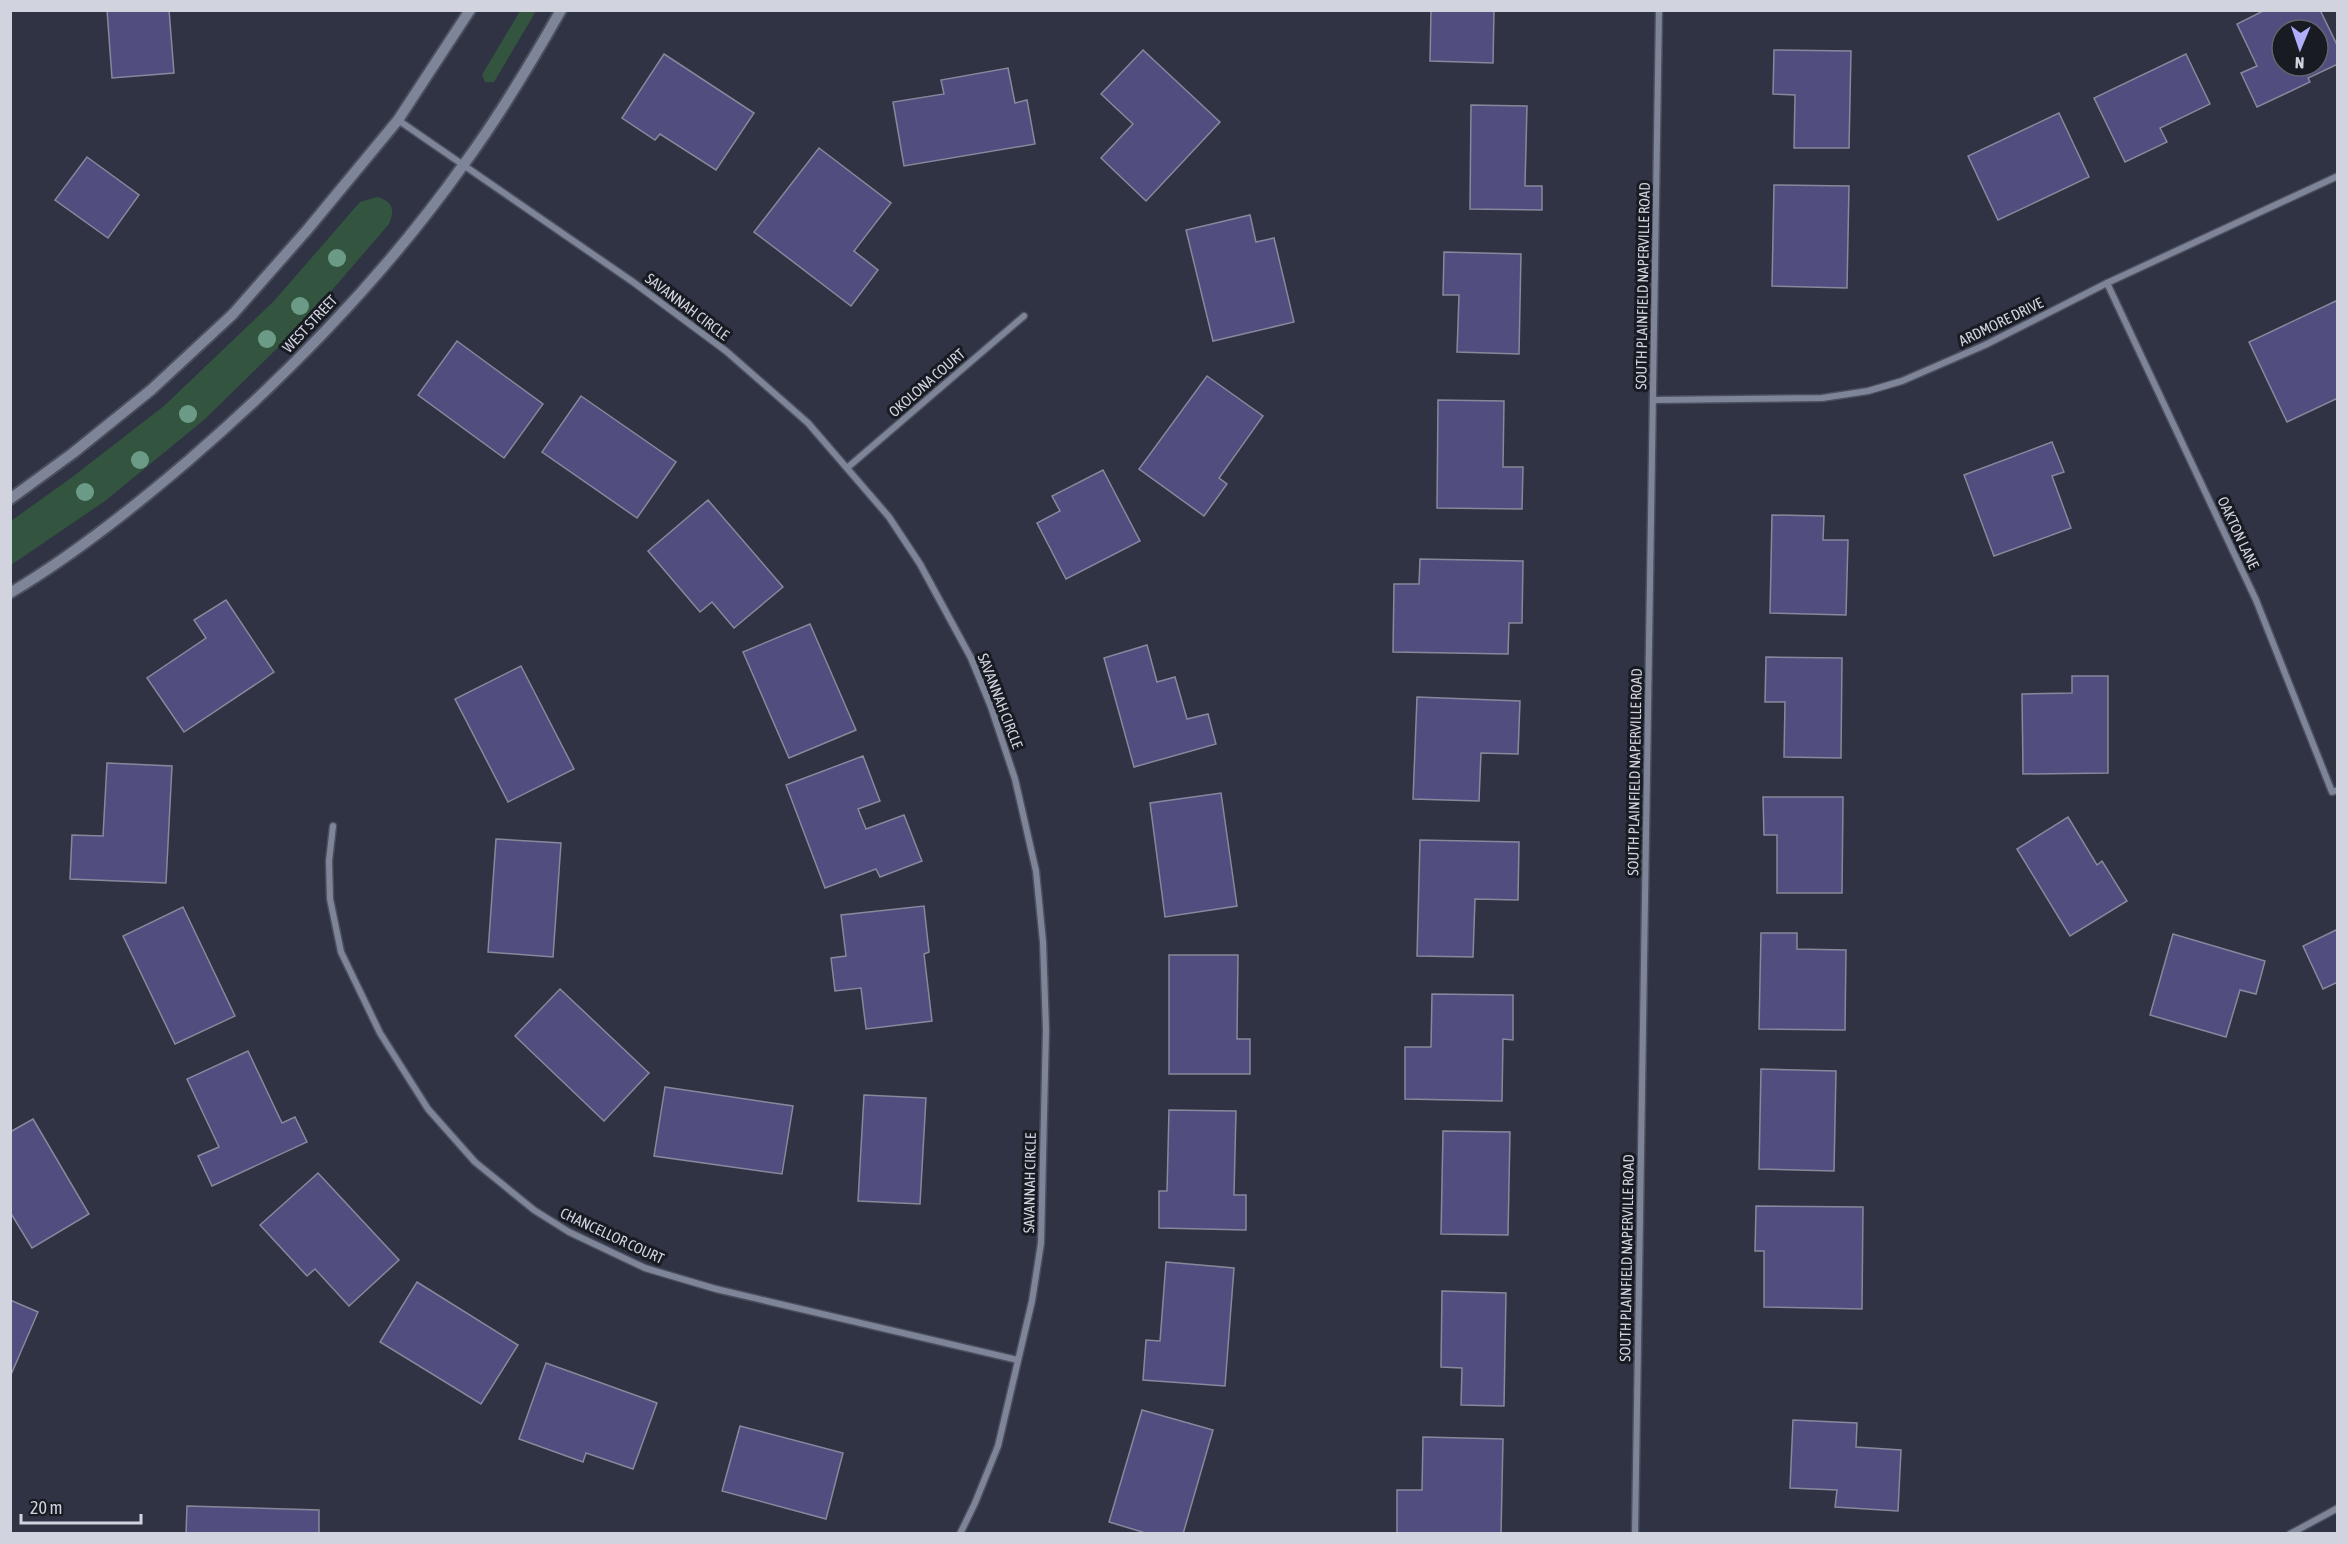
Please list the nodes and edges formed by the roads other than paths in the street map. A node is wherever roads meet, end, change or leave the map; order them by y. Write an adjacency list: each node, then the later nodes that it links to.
1 (471, 10): 4 (street)
2 (561, 10): 5 (street, WEST STREET)
3 (1659, 10): 9 (street, SOUTH PLAINFIELD NAPERVILLE ROAD)
4 (398, 120): 5 (street, SAVANNAH CIRCLE); 11 (street)
5 (464, 165): 10 (street, SAVANNAH CIRCLE); 12 (street, WEST STREET)
6 (2337, 176): 7 (street, ARDMORE DRIVE)
7 (2107, 284): 9 (street, ARDMORE DRIVE); 13 (street, OAKTON LANE)
8 (1024, 316): 10 (street, OKOLONA COURT)
9 (1653, 400): 19 (street, SOUTH PLAINFIELD NAPERVILLE ROAD)
10 (847, 468): 15 (street, SAVANNAH CIRCLE)
11 (10, 499)
12 (10, 593)
13 (2337, 790)
14 (333, 826): 15 (street, CHANCELLOR COURT)
15 (1018, 1360): 18 (street, SAVANNAH CIRCLE)
16 (2337, 1508): 17 (street)
17 (2294, 1532)
18 (960, 1533)
19 (1635, 1533)

